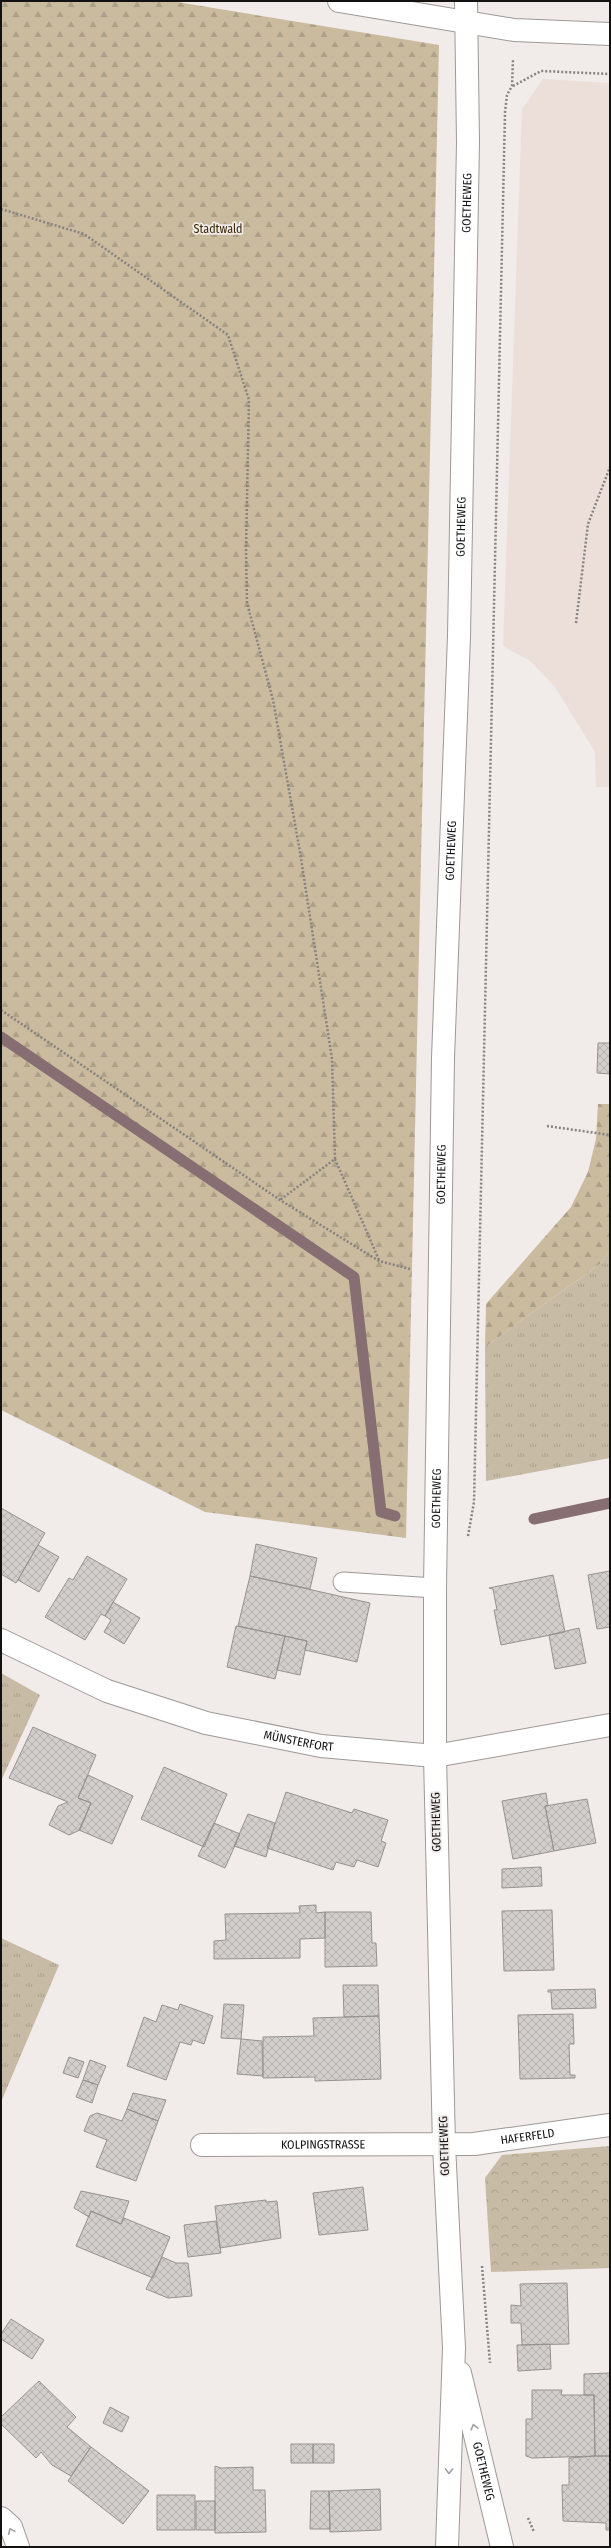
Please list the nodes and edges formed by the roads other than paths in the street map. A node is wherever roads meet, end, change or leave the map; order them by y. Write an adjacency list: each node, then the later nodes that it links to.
1 (339, 1): 2 (street)
2 (466, 11): 3 (street); 5 (street, GOETHEWEG)
3 (610, 34)
4 (343, 1582): 5 (lane)
5 (435, 1588): 8 (street, GOETHEWEG)
6 (1, 1640): 8 (street, MÜNSTERFORT)
7 (610, 1725): 8 (street, MÜNSTERFORT)
8 (435, 1756): 10 (street, GOETHEWEG)
9 (610, 2125): 10 (street, HAFERFELD)
10 (444, 2145): 11 (street, KOLPINGSTRASSE); 12 (street, GOETHEWEG)
11 (202, 2146)
12 (454, 2348): 15 (street, GOETHEWEG, one-way to 15); 16 (street, GOETHEWEG, one-way to 12)
13 (1, 2518): 14 (street, one-way to 13)
14 (18, 2547)
15 (448, 2547)
16 (502, 2547)

